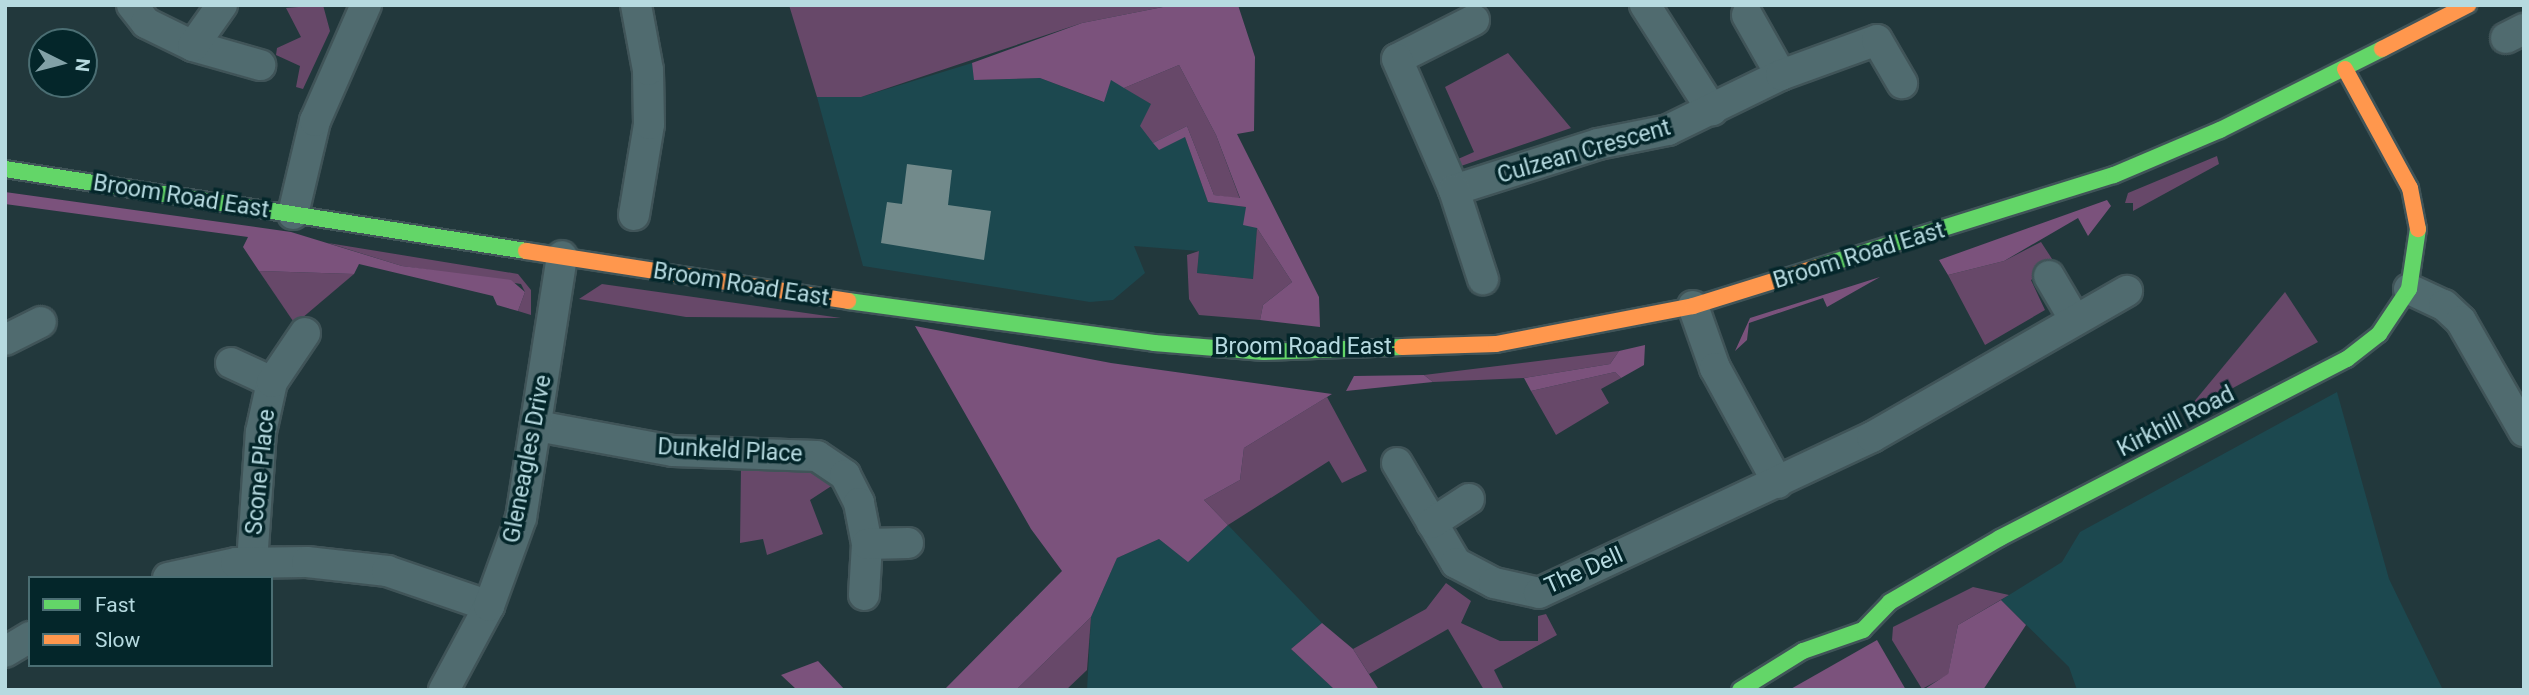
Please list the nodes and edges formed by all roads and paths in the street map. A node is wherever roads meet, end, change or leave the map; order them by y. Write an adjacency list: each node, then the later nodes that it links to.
1 (132, 5): 9 (street)
2 (222, 5): 9 (street)
3 (366, 5): 17 (street)
4 (636, 5): 18 (street)
5 (1644, 5): 14 (street)
6 (2451, 9): 11 (street, Broom Road East)
7 (1747, 15): 12 (street)
8 (1474, 20): 16 (street)
9 (193, 46): 10 (street)
10 (260, 65)
11 (2345, 69): 22 (street, Kirkhill Road); 24 (street, Broom Road East)
12 (1781, 75): 13 (street, Culzean Crescent); 14 (street, Culzean Crescent)
13 (1902, 83)
14 (1712, 110): 16 (street, Culzean Crescent)
15 (5, 169): 17 (street, Broom Road East)
16 (1454, 190): 21 (street)
17 (293, 215): 19 (street, Broom Road East)
18 (635, 215)
19 (562, 257): 24 (street, Broom Road East); 31 (street, Gleneagles Drive)
20 (2049, 275): 25 (street)
21 (1483, 279)
22 (2409, 289): 32 (street); 44 (street, Kirkhill Road)
23 (2127, 291): 25 (street, The Dell)
24 (1693, 306): 34 (street)
25 (2075, 320): 34 (street, The Dell)
26 (41, 323): 28 (street)
27 (305, 333): 30 (street, Scone Place)
28 (5, 340)
29 (232, 363): 30 (street, Scone Place)
30 (272, 382): 39 (street, Scone Place)
31 (537, 426): 38 (street, Dunkeld Place); 42 (street, Gleneagles Drive)
32 (2524, 431)
33 (1397, 463): 36 (street, The Dell)
34 (1778, 483): 36 (street, The Dell)
35 (1469, 499): 36 (street)
36 (1432, 523)
37 (908, 543): 38 (street)
38 (867, 544): 41 (street, Dunkeld Place)
39 (252, 563): 40 (street); 42 (street)
40 (178, 576)
41 (864, 595)
42 (489, 606): 43 (street, Gleneagles Drive)
43 (444, 690)
44 (1740, 690)

